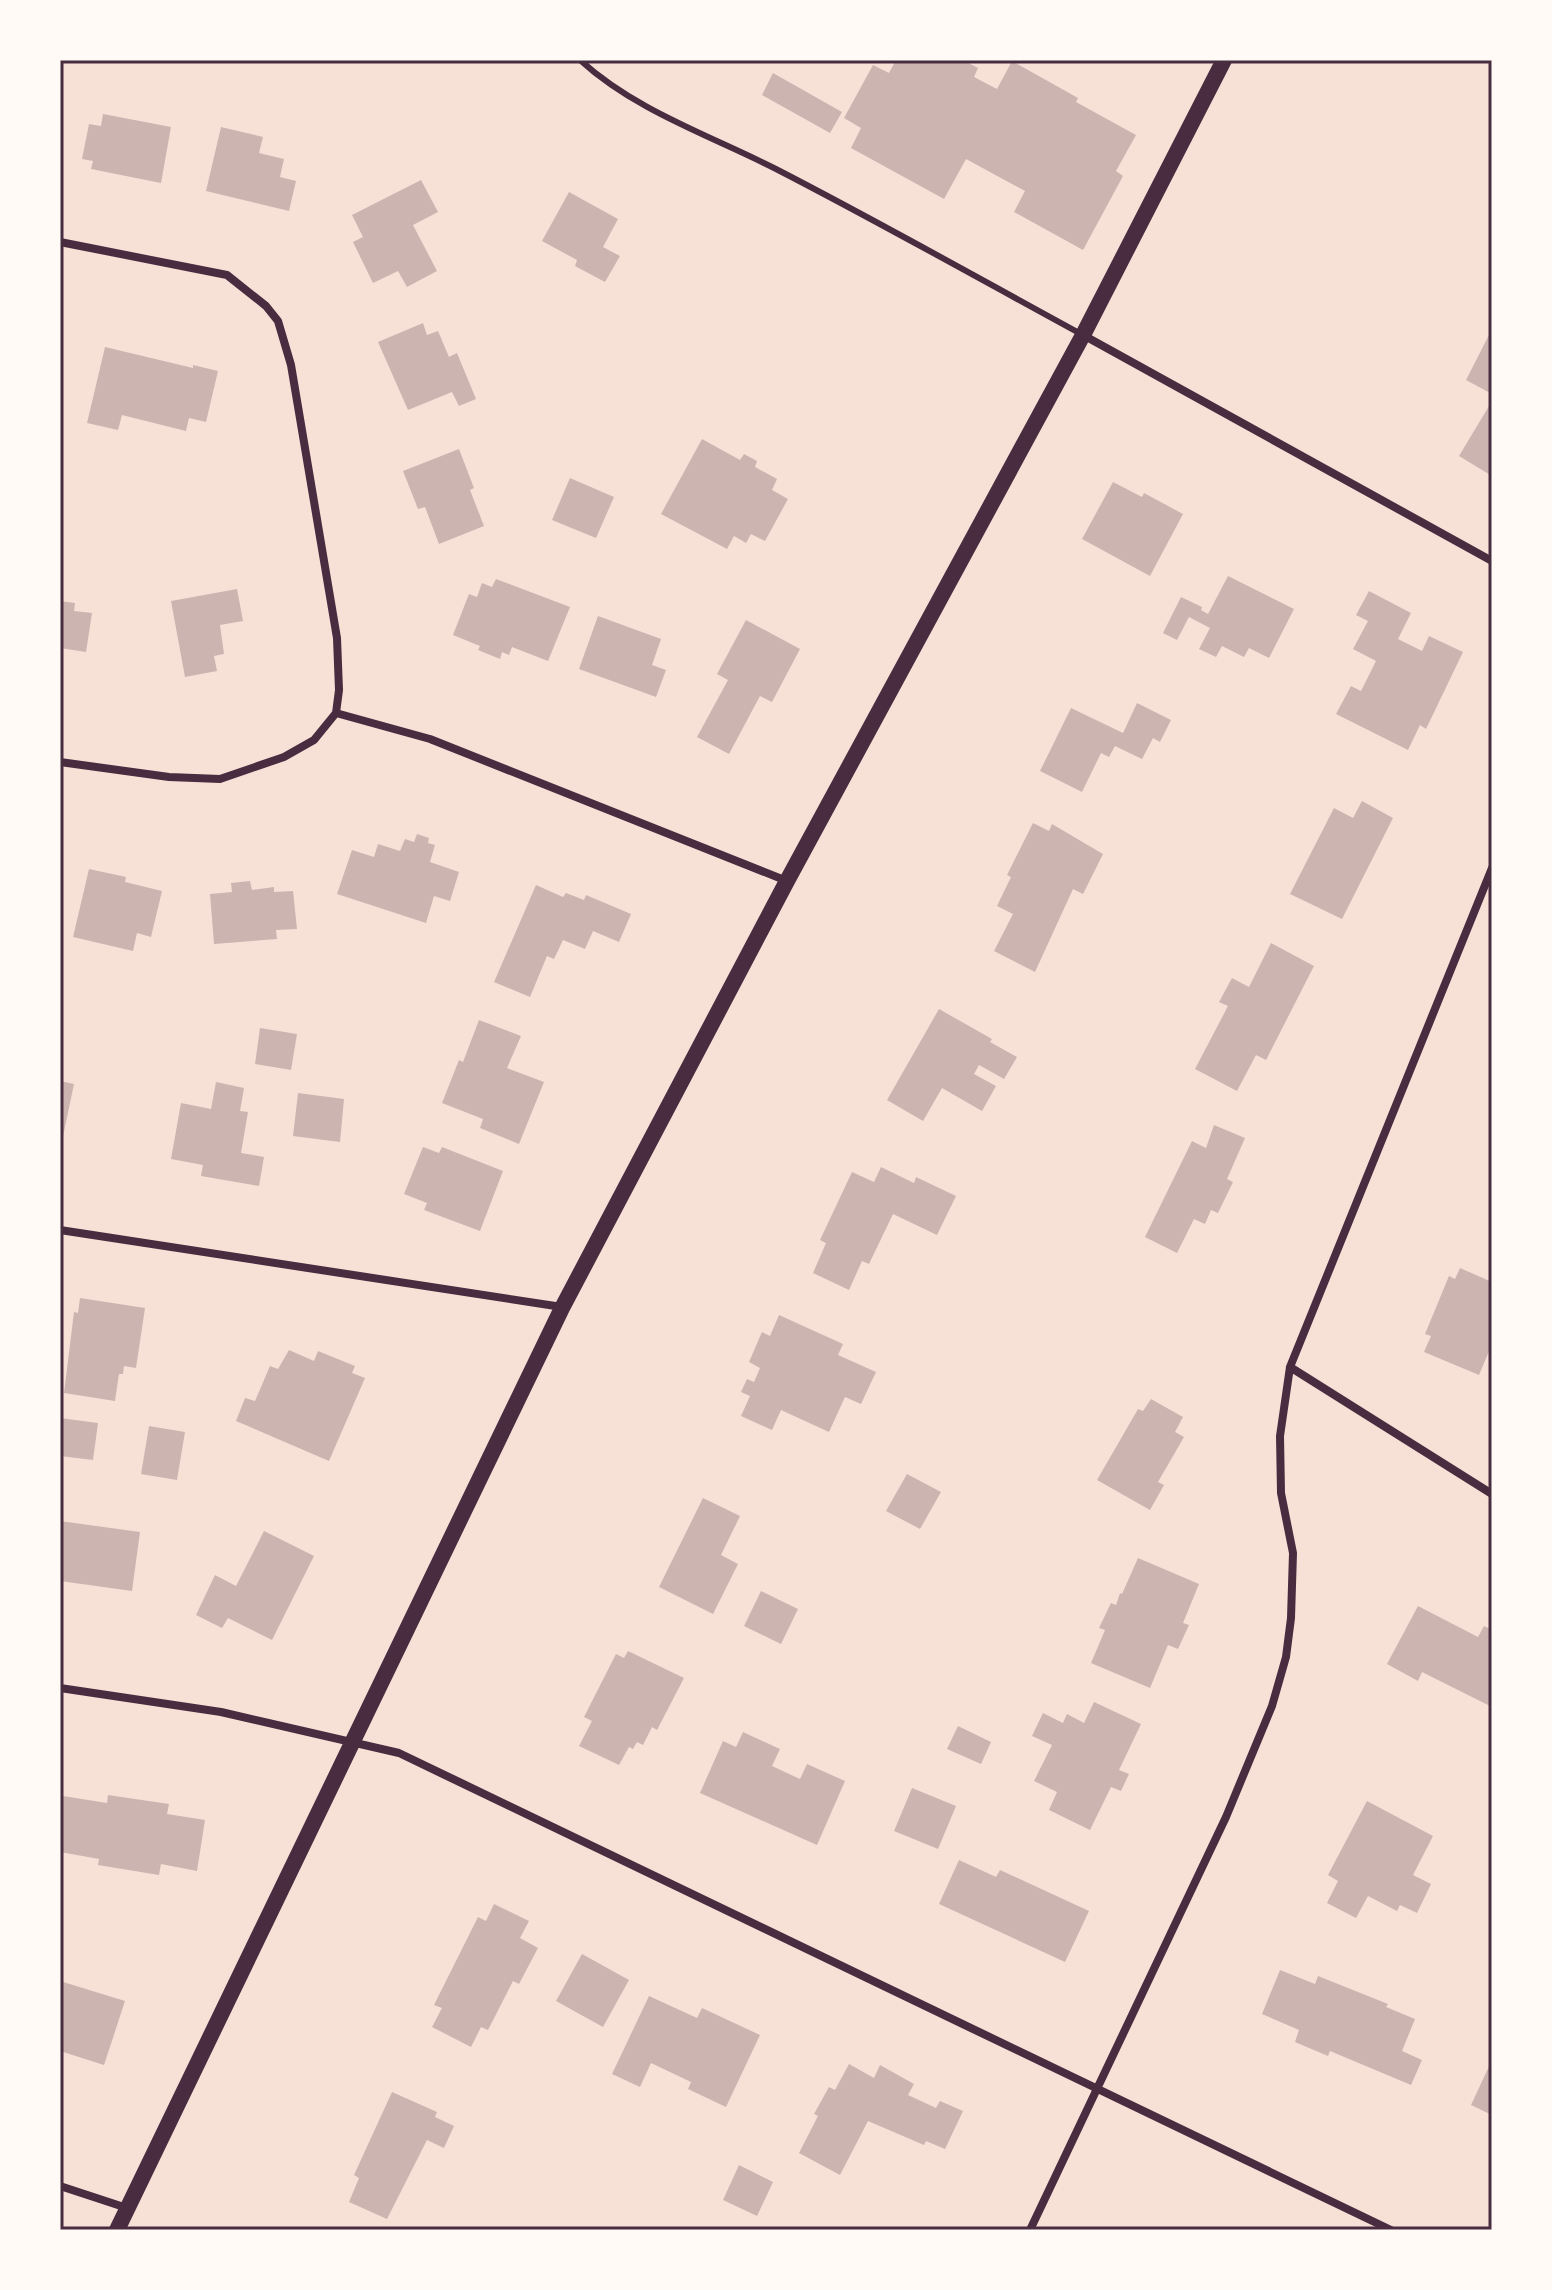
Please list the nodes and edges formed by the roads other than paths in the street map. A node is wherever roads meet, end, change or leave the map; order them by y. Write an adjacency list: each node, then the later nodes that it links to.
1 (580, 60): 4 (lane)
2 (1224, 60): 4 (main road)
3 (60, 242): 6 (street)
4 (1083, 335): 5 (street); 9 (main road)
5 (1492, 561)
6 (336, 713): 7 (street); 9 (street)
7 (60, 762)
8 (1492, 868): 12 (street)
9 (787, 881): 11 (main road)
10 (60, 1230): 11 (street)
11 (562, 1308): 15 (main road)
12 (1290, 1367): 13 (street); 16 (street)
13 (1492, 1494)
14 (60, 1688): 15 (street)
15 (352, 1744): 16 (street); 18 (main road)
16 (1098, 2087): 20 (street); 21 (street)
17 (60, 2186): 18 (street)
18 (128, 2208): 19 (main road)
19 (117, 2230)
20 (1030, 2230)
21 (1391, 2230)

